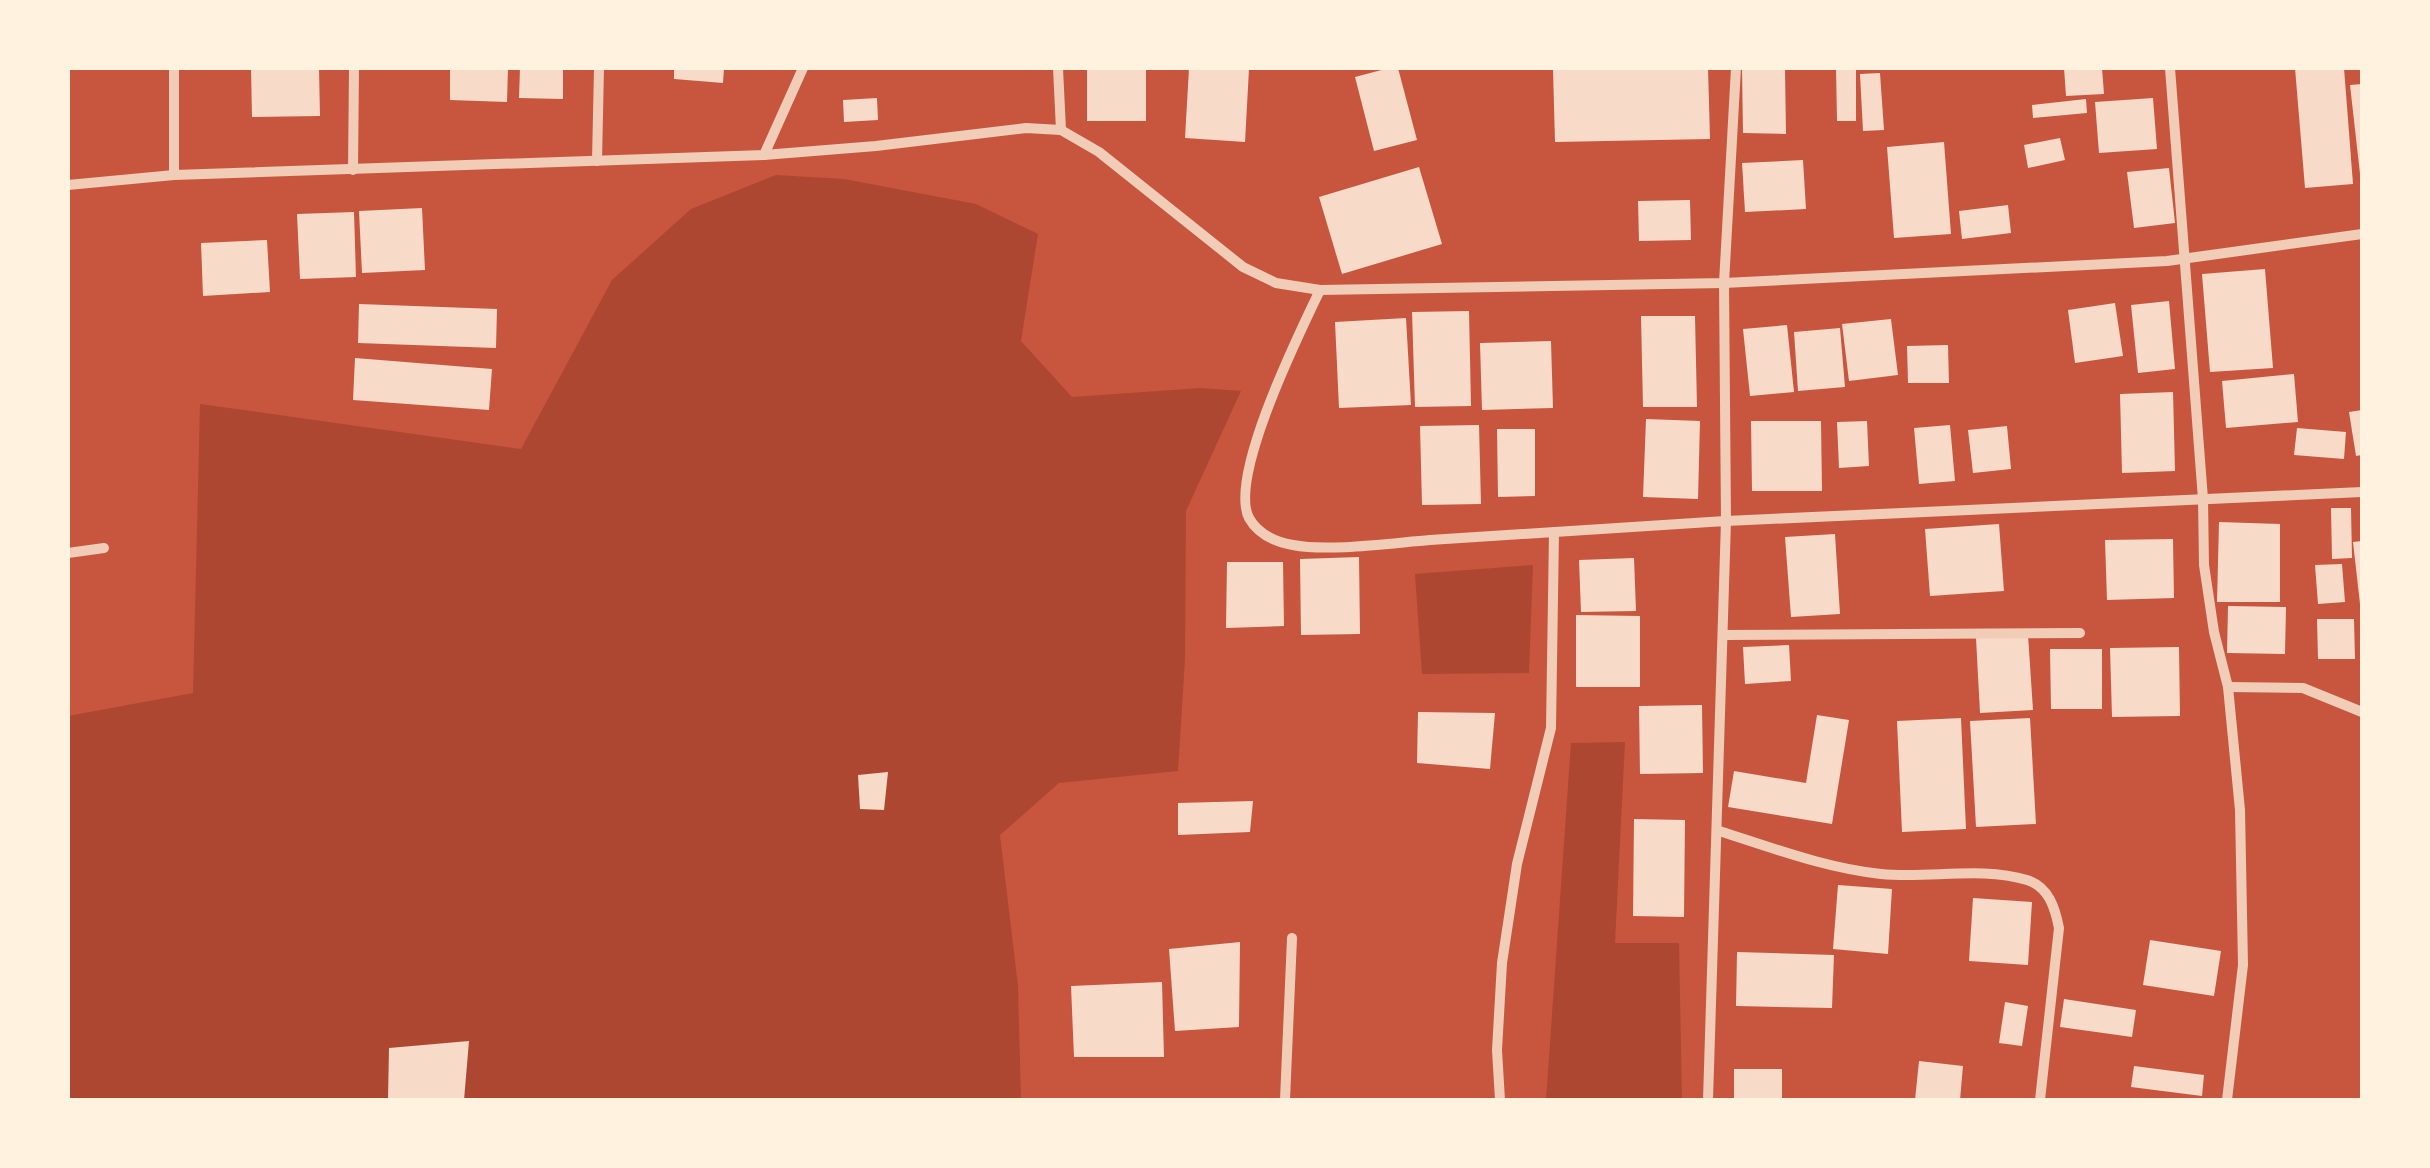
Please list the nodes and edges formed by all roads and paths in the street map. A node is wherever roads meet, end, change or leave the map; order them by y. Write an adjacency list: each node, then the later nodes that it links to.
1 (174, 68): 12 (street)
2 (354, 68): 11 (street)
3 (598, 68): 10 (street)
4 (803, 68): 9 (street)
5 (1058, 68): 8 (street)
6 (1736, 68): 16 (street)
7 (2170, 68): 15 (street)
8 (1061, 130): 9 (street); 17 (street)
9 (764, 154): 10 (street)
10 (598, 161): 11 (street)
11 (353, 170): 12 (street)
12 (174, 175): 13 (street)
13 (68, 185)
14 (2362, 234): 15 (street)
15 (2186, 257): 16 (street); 19 (street)
16 (1724, 284): 17 (street); 20 (street)
17 (1320, 290): 21 (street)
18 (2362, 492): 19 (street)
19 (2204, 500): 20 (street); 26 (street)
20 (1726, 521): 21 (street); 25 (street)
21 (1554, 532): 31 (street)
22 (104, 548): 23 (street)
23 (68, 553)
24 (2080, 633): 25 (street)
25 (1723, 635): 28 (street)
26 (2228, 688): 27 (street); 34 (street)
27 (2362, 712)
28 (1718, 832): 32 (street); 33 (street)
29 (1292, 938): 30 (street)
30 (1285, 1100)
31 (1500, 1100)
32 (1708, 1100)
33 (2040, 1100)
34 (2228, 1100)

